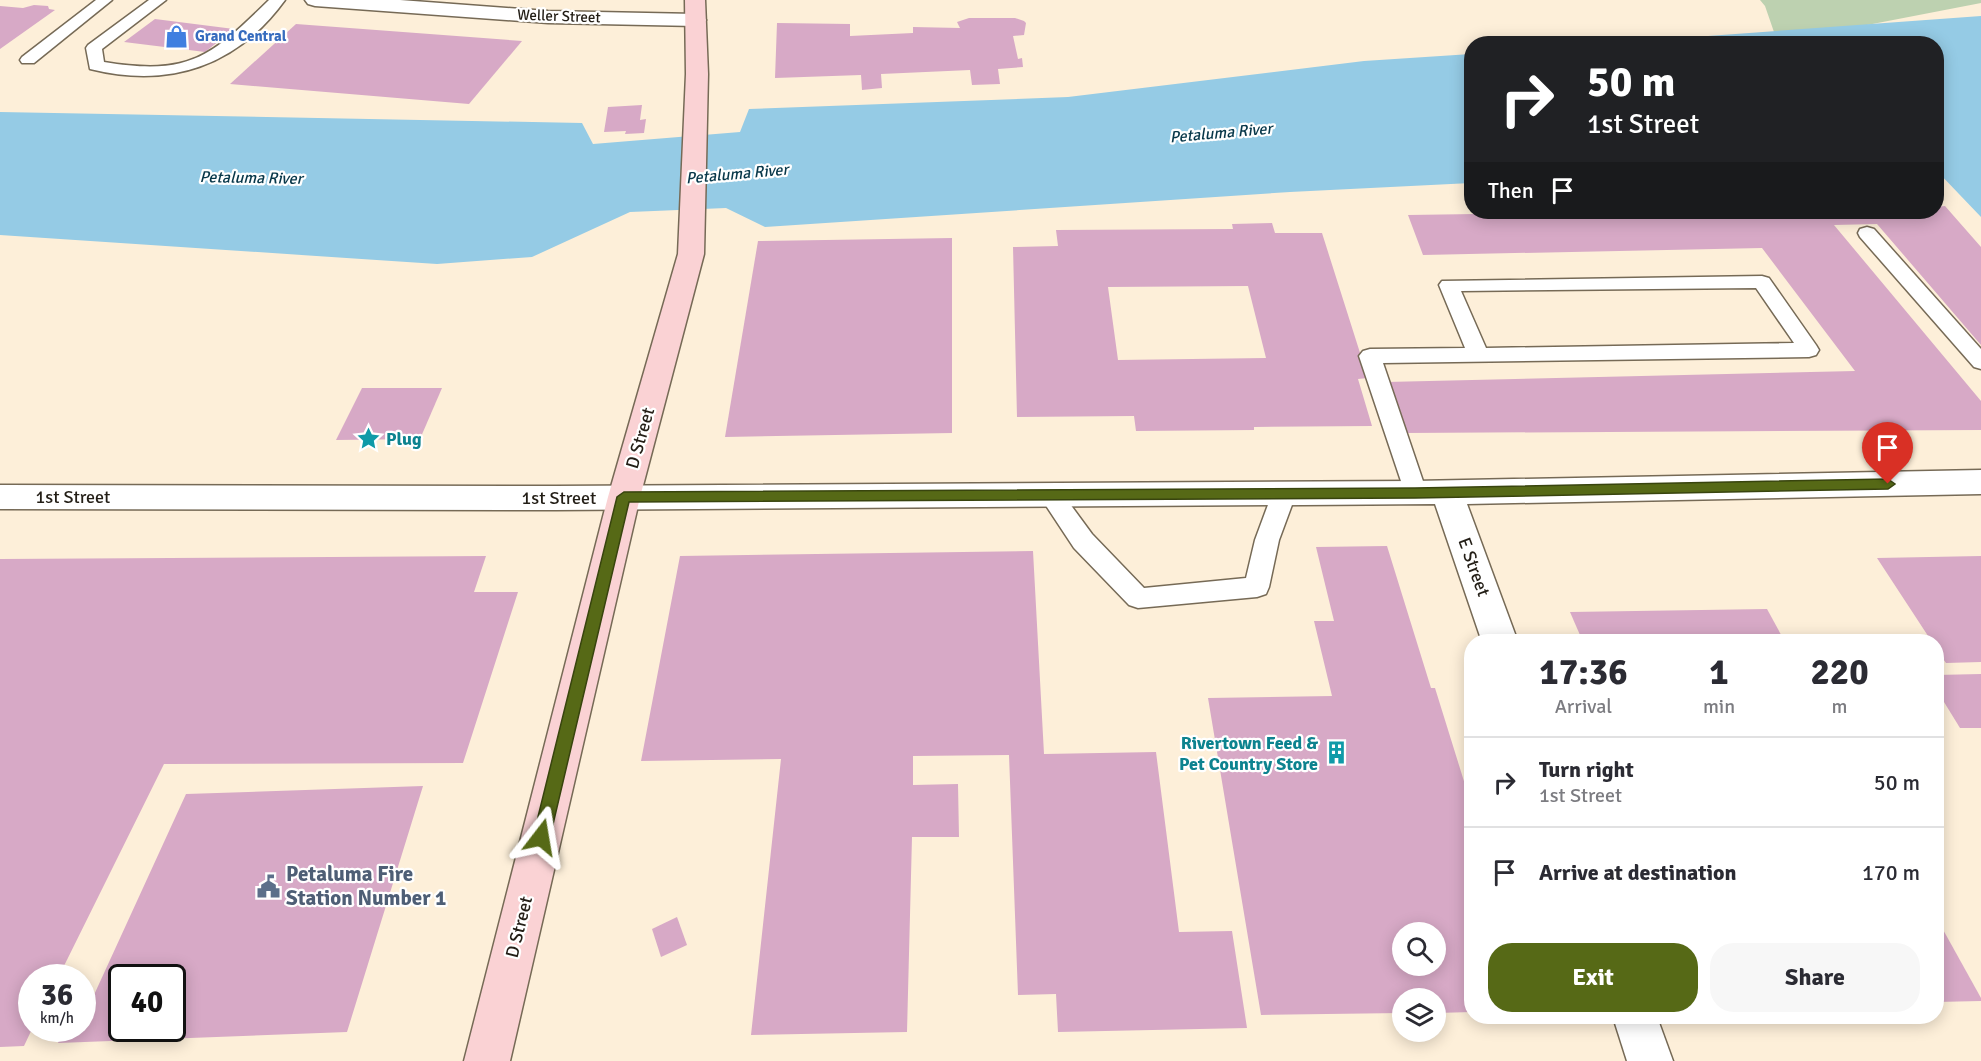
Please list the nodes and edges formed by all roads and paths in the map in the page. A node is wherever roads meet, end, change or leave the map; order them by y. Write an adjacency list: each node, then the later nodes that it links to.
1 (105, 0): 6 (lane)
2 (159, 0): 3 (lane)
3 (278, 0)
4 (316, 0): 5 (street, Weller Street)
5 (695, 10): 15 (street, D Street)
6 (28, 60)
7 (1867, 233): 9 (lane)
8 (1478, 354): 8 (lane); 11 (lane)
9 (1981, 362)
10 (1981, 482): 11 (street, 1st Street)
11 (1431, 493): 12 (street, 1st Street); 16 (street, E Street)
12 (1284, 494): 13 (street, 1st Street); 13 (lane)
13 (1051, 495): 15 (street, 1st Street)
14 (0, 497): 15 (street, 1st Street)
15 (624, 497): 18 (street, D Street)
16 (1496, 634)
17 (1637, 1024): 19 (street)
18 (487, 1061)
19 (1650, 1061)

